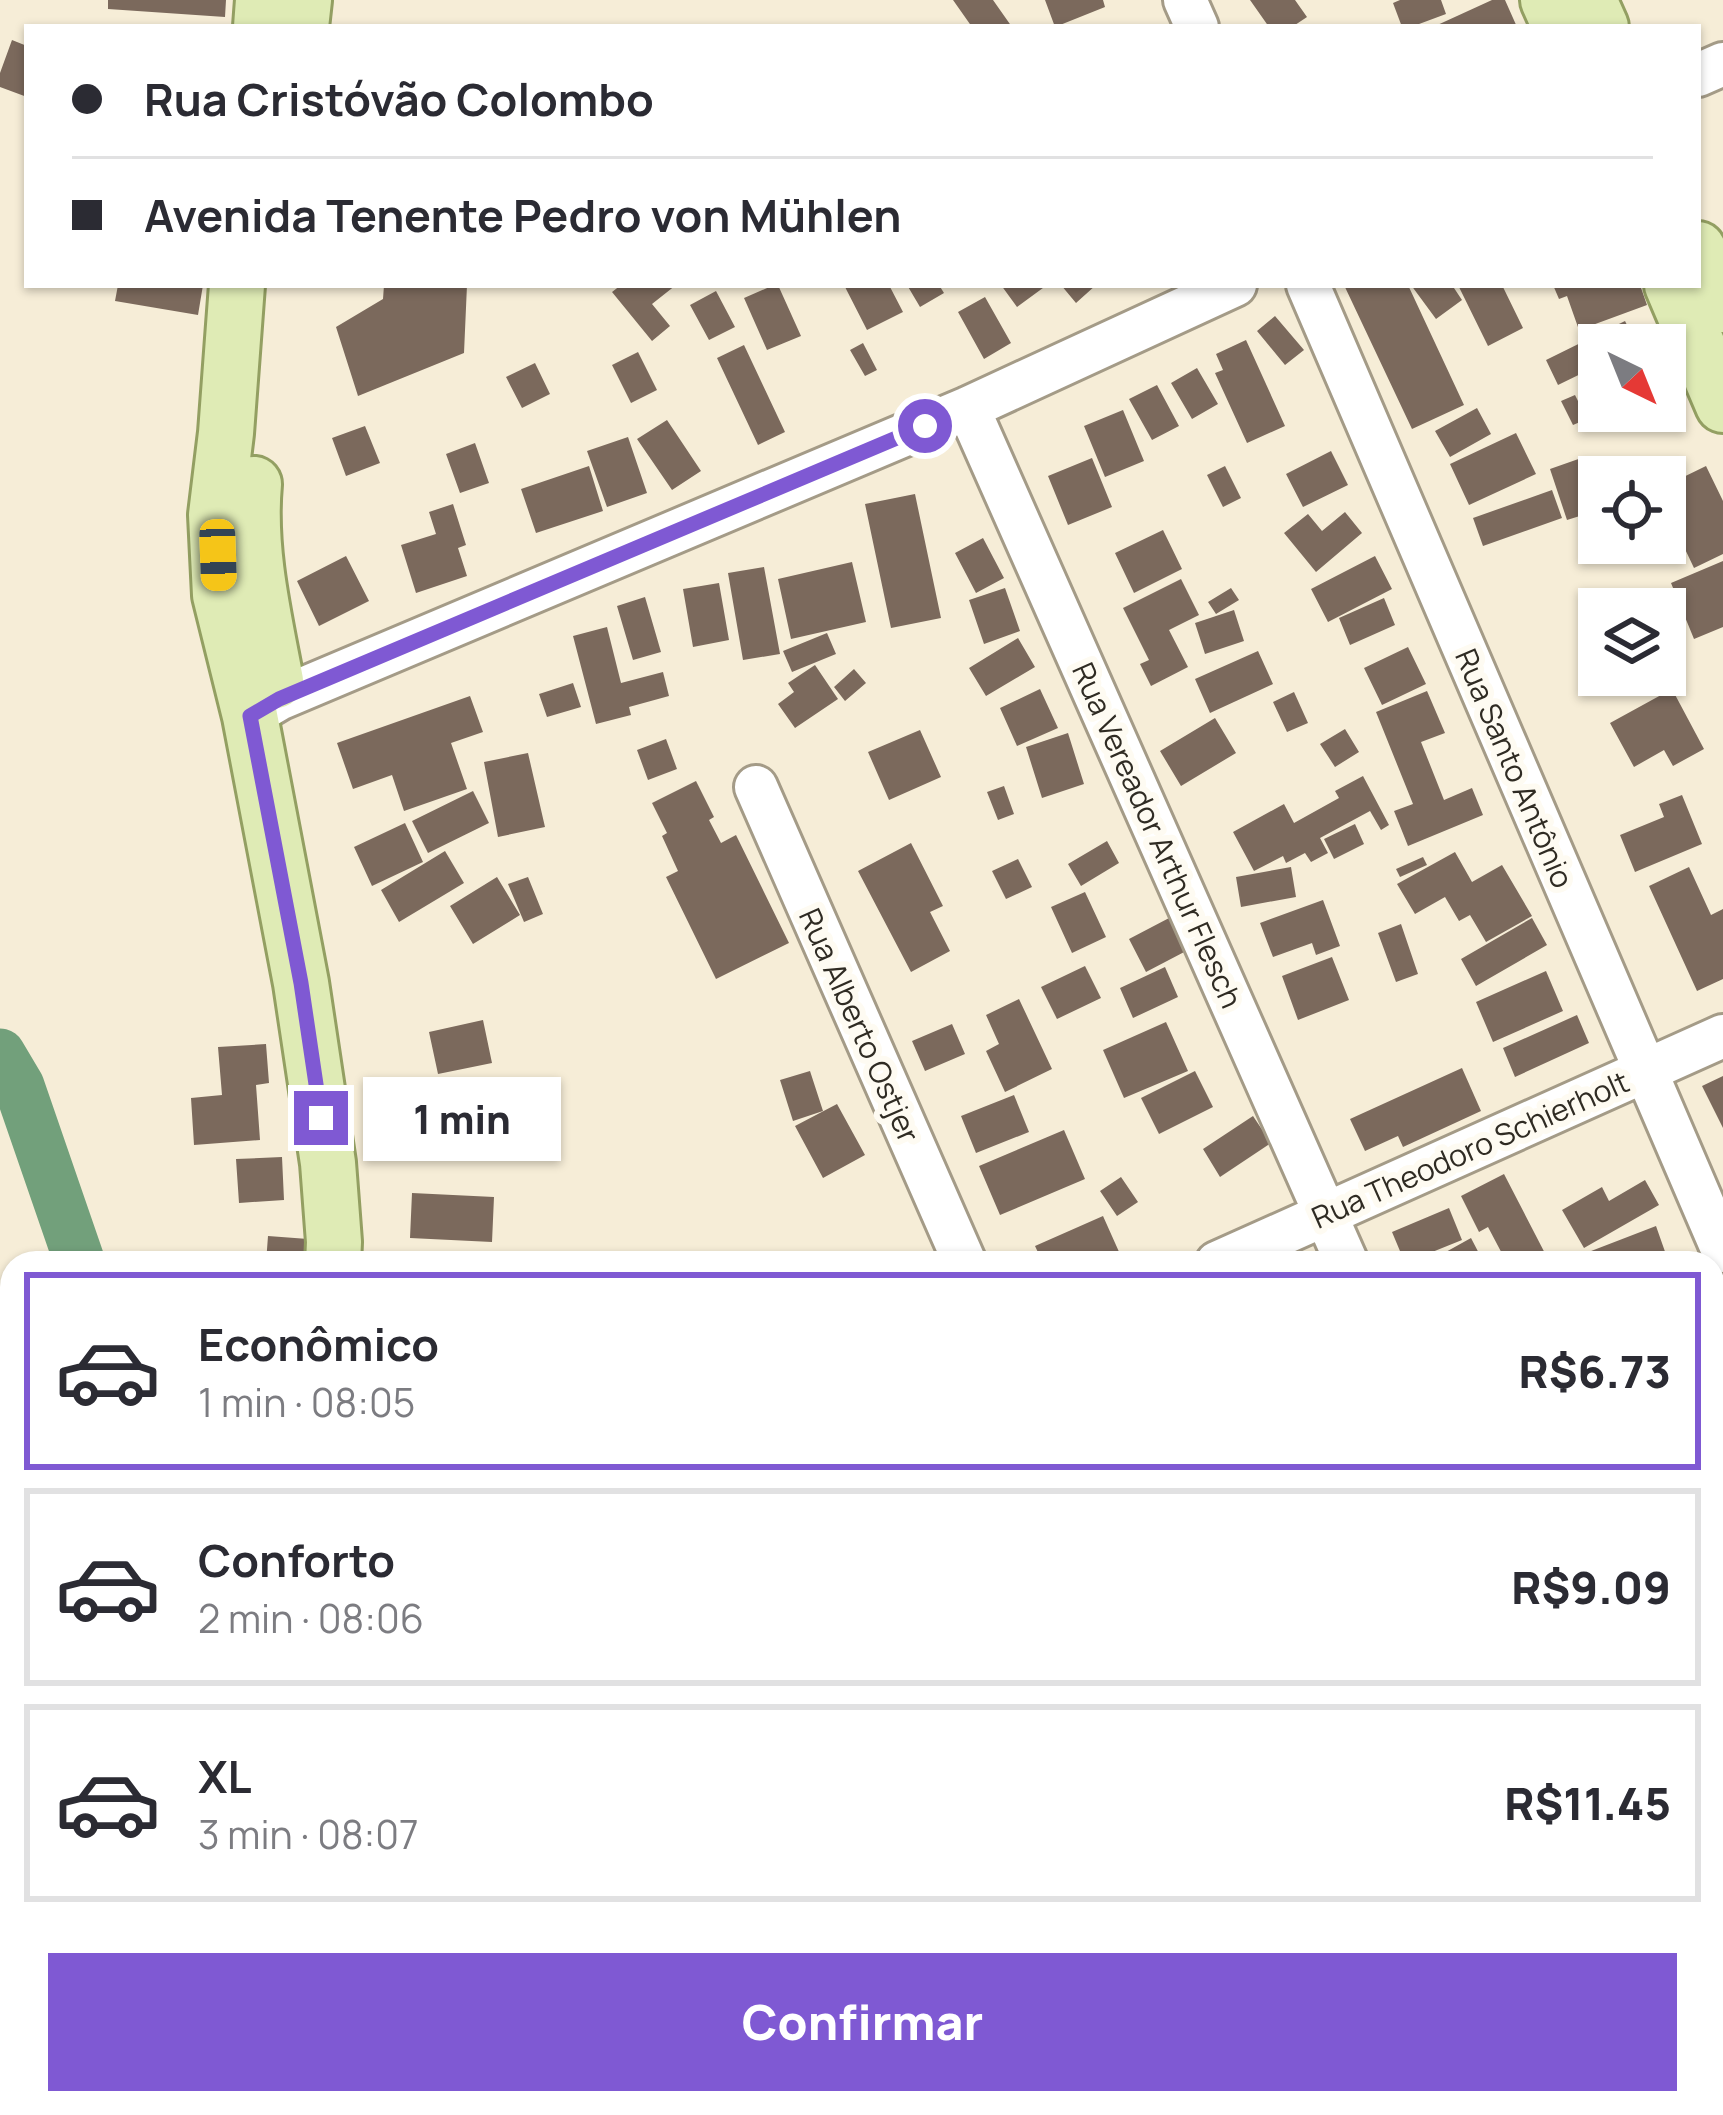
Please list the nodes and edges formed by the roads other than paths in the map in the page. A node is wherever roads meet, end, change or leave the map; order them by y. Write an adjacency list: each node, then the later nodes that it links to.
1 (1701, 256): 7 (main road)
2 (237, 288): 10 (main road)
3 (275, 288): 10 (main road)
4 (1228, 288): 9 (street)
5 (1309, 288): 13 (street, Rua Santo Antônio)
6 (1673, 288): 8 (main road)
7 (1723, 305)
8 (1723, 405)
9 (968, 408): 10 (street); 14 (street, Rua Vereador Arthur Flesch)
10 (265, 708): 15 (main road); 16 (main road)
11 (756, 787): 17 (street, Rua Alberto Ostjer)
12 (1723, 1036): 13 (street, Rua Theodoro Schierholt)
13 (1644, 1070): 14 (street, Rua Theodoro Schierholt); 20 (street, Rua Santo Antônio)
14 (1325, 1214): 18 (street, Rua Theodoro Schierholt); 19 (street, Rua Vereador Arthur Flesch)
15 (334, 1251)
16 (371, 1251)
17 (960, 1251)
18 (1243, 1251)
19 (1342, 1251)
20 (1723, 1251)

